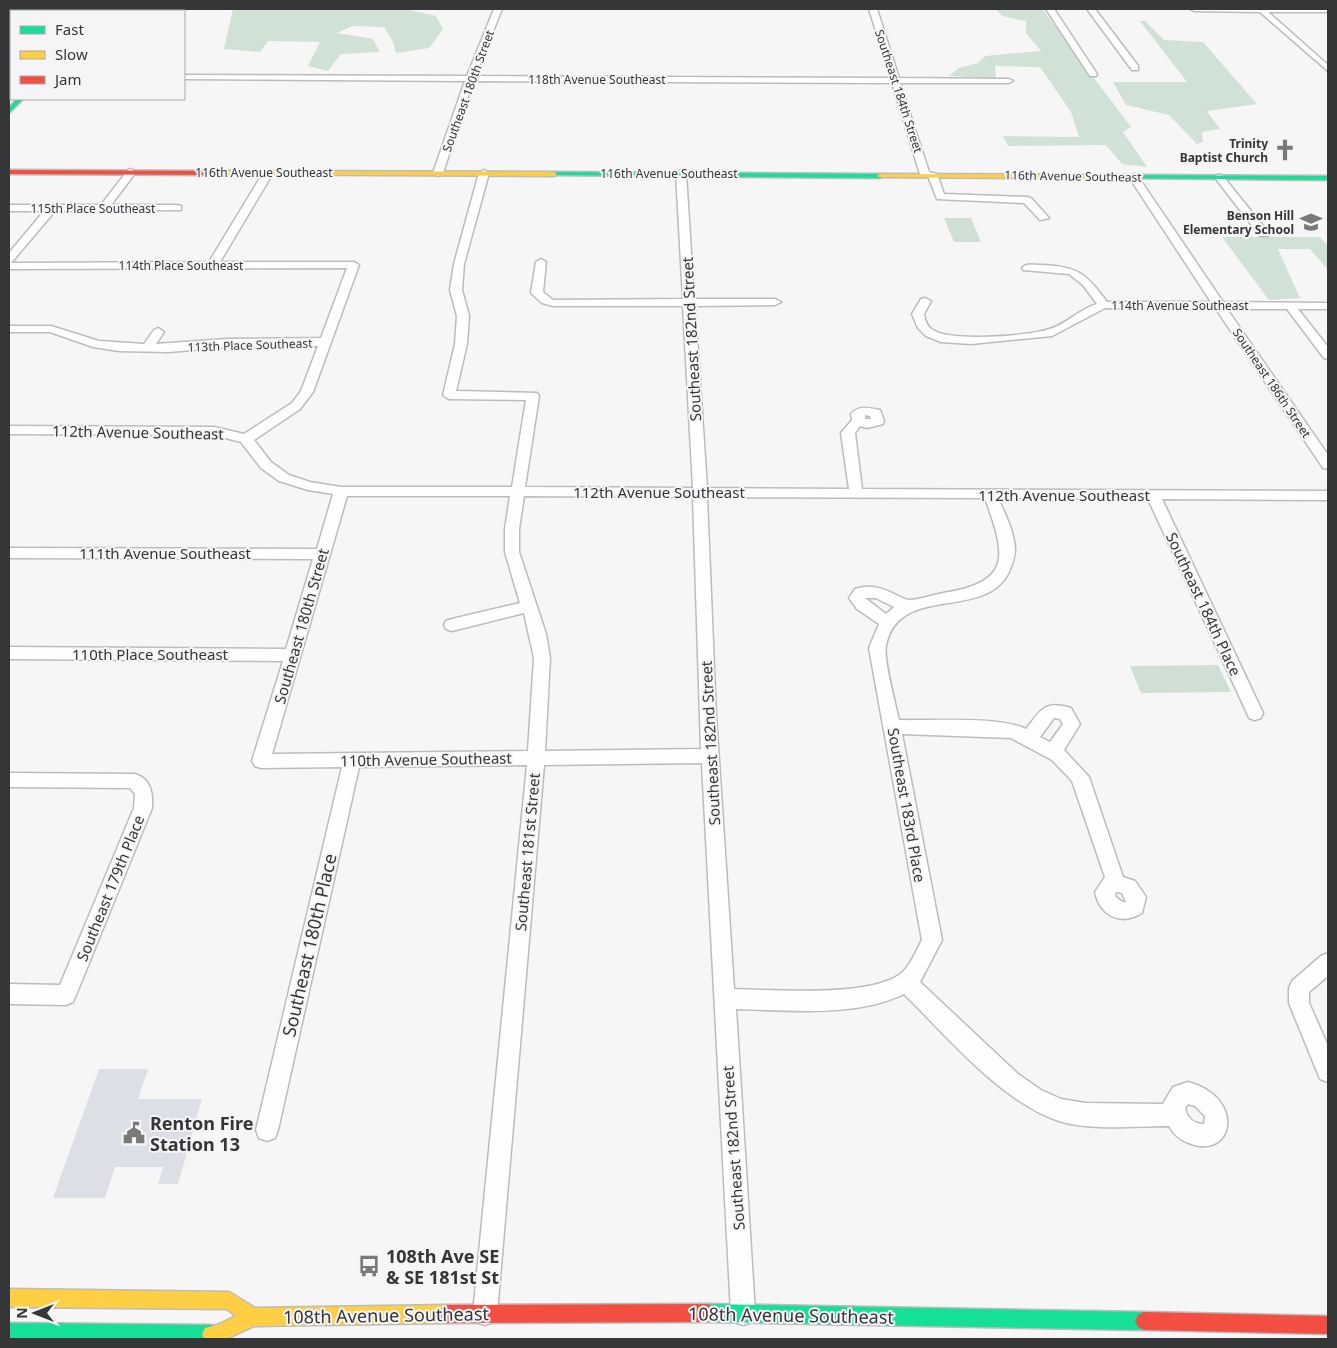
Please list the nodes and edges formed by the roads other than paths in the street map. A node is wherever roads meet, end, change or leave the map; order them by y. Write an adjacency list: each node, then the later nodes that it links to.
1 (498, 9): 12 (street, Southeast 180th Street)
2 (873, 9): 13 (street, Southeast 184th Street)
3 (1050, 9): 10 (street)
4 (1091, 9): 8 (street)
5 (1194, 9): 6 (street)
6 (1261, 9): 7 (street); 9 (street)
7 (1328, 10)
8 (1135, 68)
9 (1328, 69)
10 (1093, 74)
11 (185, 77): 12 (street, 118th Avenue Southeast)
12 (470, 78): 13 (street, 118th Avenue Southeast); 20 (street, Southeast 180th Street)
13 (895, 80): 14 (street, 118th Avenue Southeast); 23 (street, Southeast 184th Street)
14 (1009, 81)
15 (19, 100): 16 (street)
16 (9, 111)
17 (9, 172): 18 (street, 116th Avenue Southeast)
18 (131, 172): 19 (street, 116th Avenue Southeast); 29 (street)
19 (268, 172): 20 (street, 116th Avenue Southeast); 35 (street)
20 (438, 173): 21 (street, 116th Avenue Southeast)
21 (484, 173): 22 (street, 116th Avenue Southeast); 56 (street, Southeast 181st Street)
22 (681, 173): 23 (street, 116th Avenue Southeast); 41 (street, Southeast 182nd Street)
23 (928, 174): 24 (street, 116th Avenue Southeast); 31 (street, Southeast 184th Street)
24 (1134, 177): 25 (street, 116th Avenue Southeast); 43 (street, Southeast 186th Street)
25 (1219, 177): 26 (street, 116th Avenue Southeast); 32 (street)
26 (1328, 178)
27 (9, 208): 28 (street, 115th Place Southeast)
28 (52, 208): 29 (street, 115th Place Southeast); 33 (street)
29 (104, 208): 30 (street, 115th Place Southeast)
30 (177, 208)
31 (1044, 218)
32 (1264, 234)
33 (9, 260)
34 (542, 262): 41 (street)
35 (213, 265): 36 (street, 114th Place Southeast); 37 (street, 114th Place Southeast)
36 (354, 265): 48 (street)
37 (9, 266)
38 (1027, 268): 42 (street)
39 (925, 301): 42 (street, 114th Avenue Southeast)
40 (775, 302): 41 (street)
41 (689, 303): 57 (street, Southeast 182nd Street)
42 (1104, 305): 43 (street, 114th Avenue Southeast)
43 (1219, 306): 44 (street, 114th Avenue Southeast); 54 (street, Southeast 186th Street)
44 (1290, 306): 45 (street, 114th Avenue Southeast); 50 (street)
45 (1328, 306)
46 (9, 329): 49 (street, 113th Place Southeast)
47 (158, 332): 49 (street)
48 (324, 342): 49 (street, 113th Place Southeast); 53 (street)
49 (147, 348)
50 (1328, 355)
51 (860, 422): 58 (street)
52 (9, 430): 53 (street, 112th Avenue Southeast)
53 (246, 439): 55 (street, 112th Avenue Southeast)
54 (1328, 465)
55 (341, 490): 56 (street, 112th Avenue Southeast); 63 (street, Southeast 180th Street)
56 (518, 491): 57 (street, 112th Avenue Southeast); 64 (street, Southeast 181st Street)
57 (700, 492): 58 (street, 112th Avenue Southeast); 74 (street, Southeast 182nd Street)
58 (856, 493): 59 (street, 112th Avenue Southeast)
59 (990, 494): 61 (street, 112th Avenue Southeast); 65 (street, Southeast 183rd Place)
60 (1328, 495): 61 (street, 112th Avenue Southeast)
61 (1153, 496): 70 (street, Southeast 184th Place)
62 (9, 553): 63 (street, 111th Avenue Southeast)
63 (322, 554): 69 (street, Southeast 180th Street)
64 (528, 606): 67 (street); 75 (street, Southeast 181st Street)
65 (908, 607): 66 (street, Southeast 183rd Place); 66 (street)
66 (888, 623): 71 (street, Southeast 183rd Place)
67 (452, 625)
68 (9, 653): 69 (street, 110th Place Southeast)
69 (291, 655): 77 (street, Southeast 180th Street)
70 (1254, 713)
71 (892, 727): 72 (street); 81 (street, Southeast 183rd Place)
72 (1033, 740): 73 (street); 73 (street)
73 (1054, 752): 79 (street)
74 (711, 756): 75 (street, 110th Avenue Southeast); 83 (street, Southeast 182nd Street)
75 (536, 758): 76 (street, 110th Avenue Southeast); 89 (street, Southeast 181st Street)
76 (352, 760): 77 (street, 110th Avenue Southeast); 86 (street, Southeast 180th Place)
77 (261, 761)
78 (9, 780): 82 (street, Southeast 179th Place)
79 (1116, 883)
80 (1328, 963): 84 (street)
81 (906, 982): 83 (street); 85 (street)
82 (9, 994)
83 (724, 998): 90 (street, Southeast 182nd Street)
84 (1328, 1071)
85 (1174, 1114)
86 (267, 1130)
87 (9, 1298): 88 (street)
88 (98, 1299): 91 (street); 94 (street)
89 (485, 1313): 90 (street, 108th Avenue Southeast); 91 (street, 108th Avenue Southeast)
90 (743, 1313): 92 (street, 108th Avenue Southeast)
91 (253, 1317): 94 (street, 108th Avenue Southeast)
92 (1328, 1325)
93 (9, 1332): 94 (street, 108th Avenue Southeast)
94 (87, 1336)

